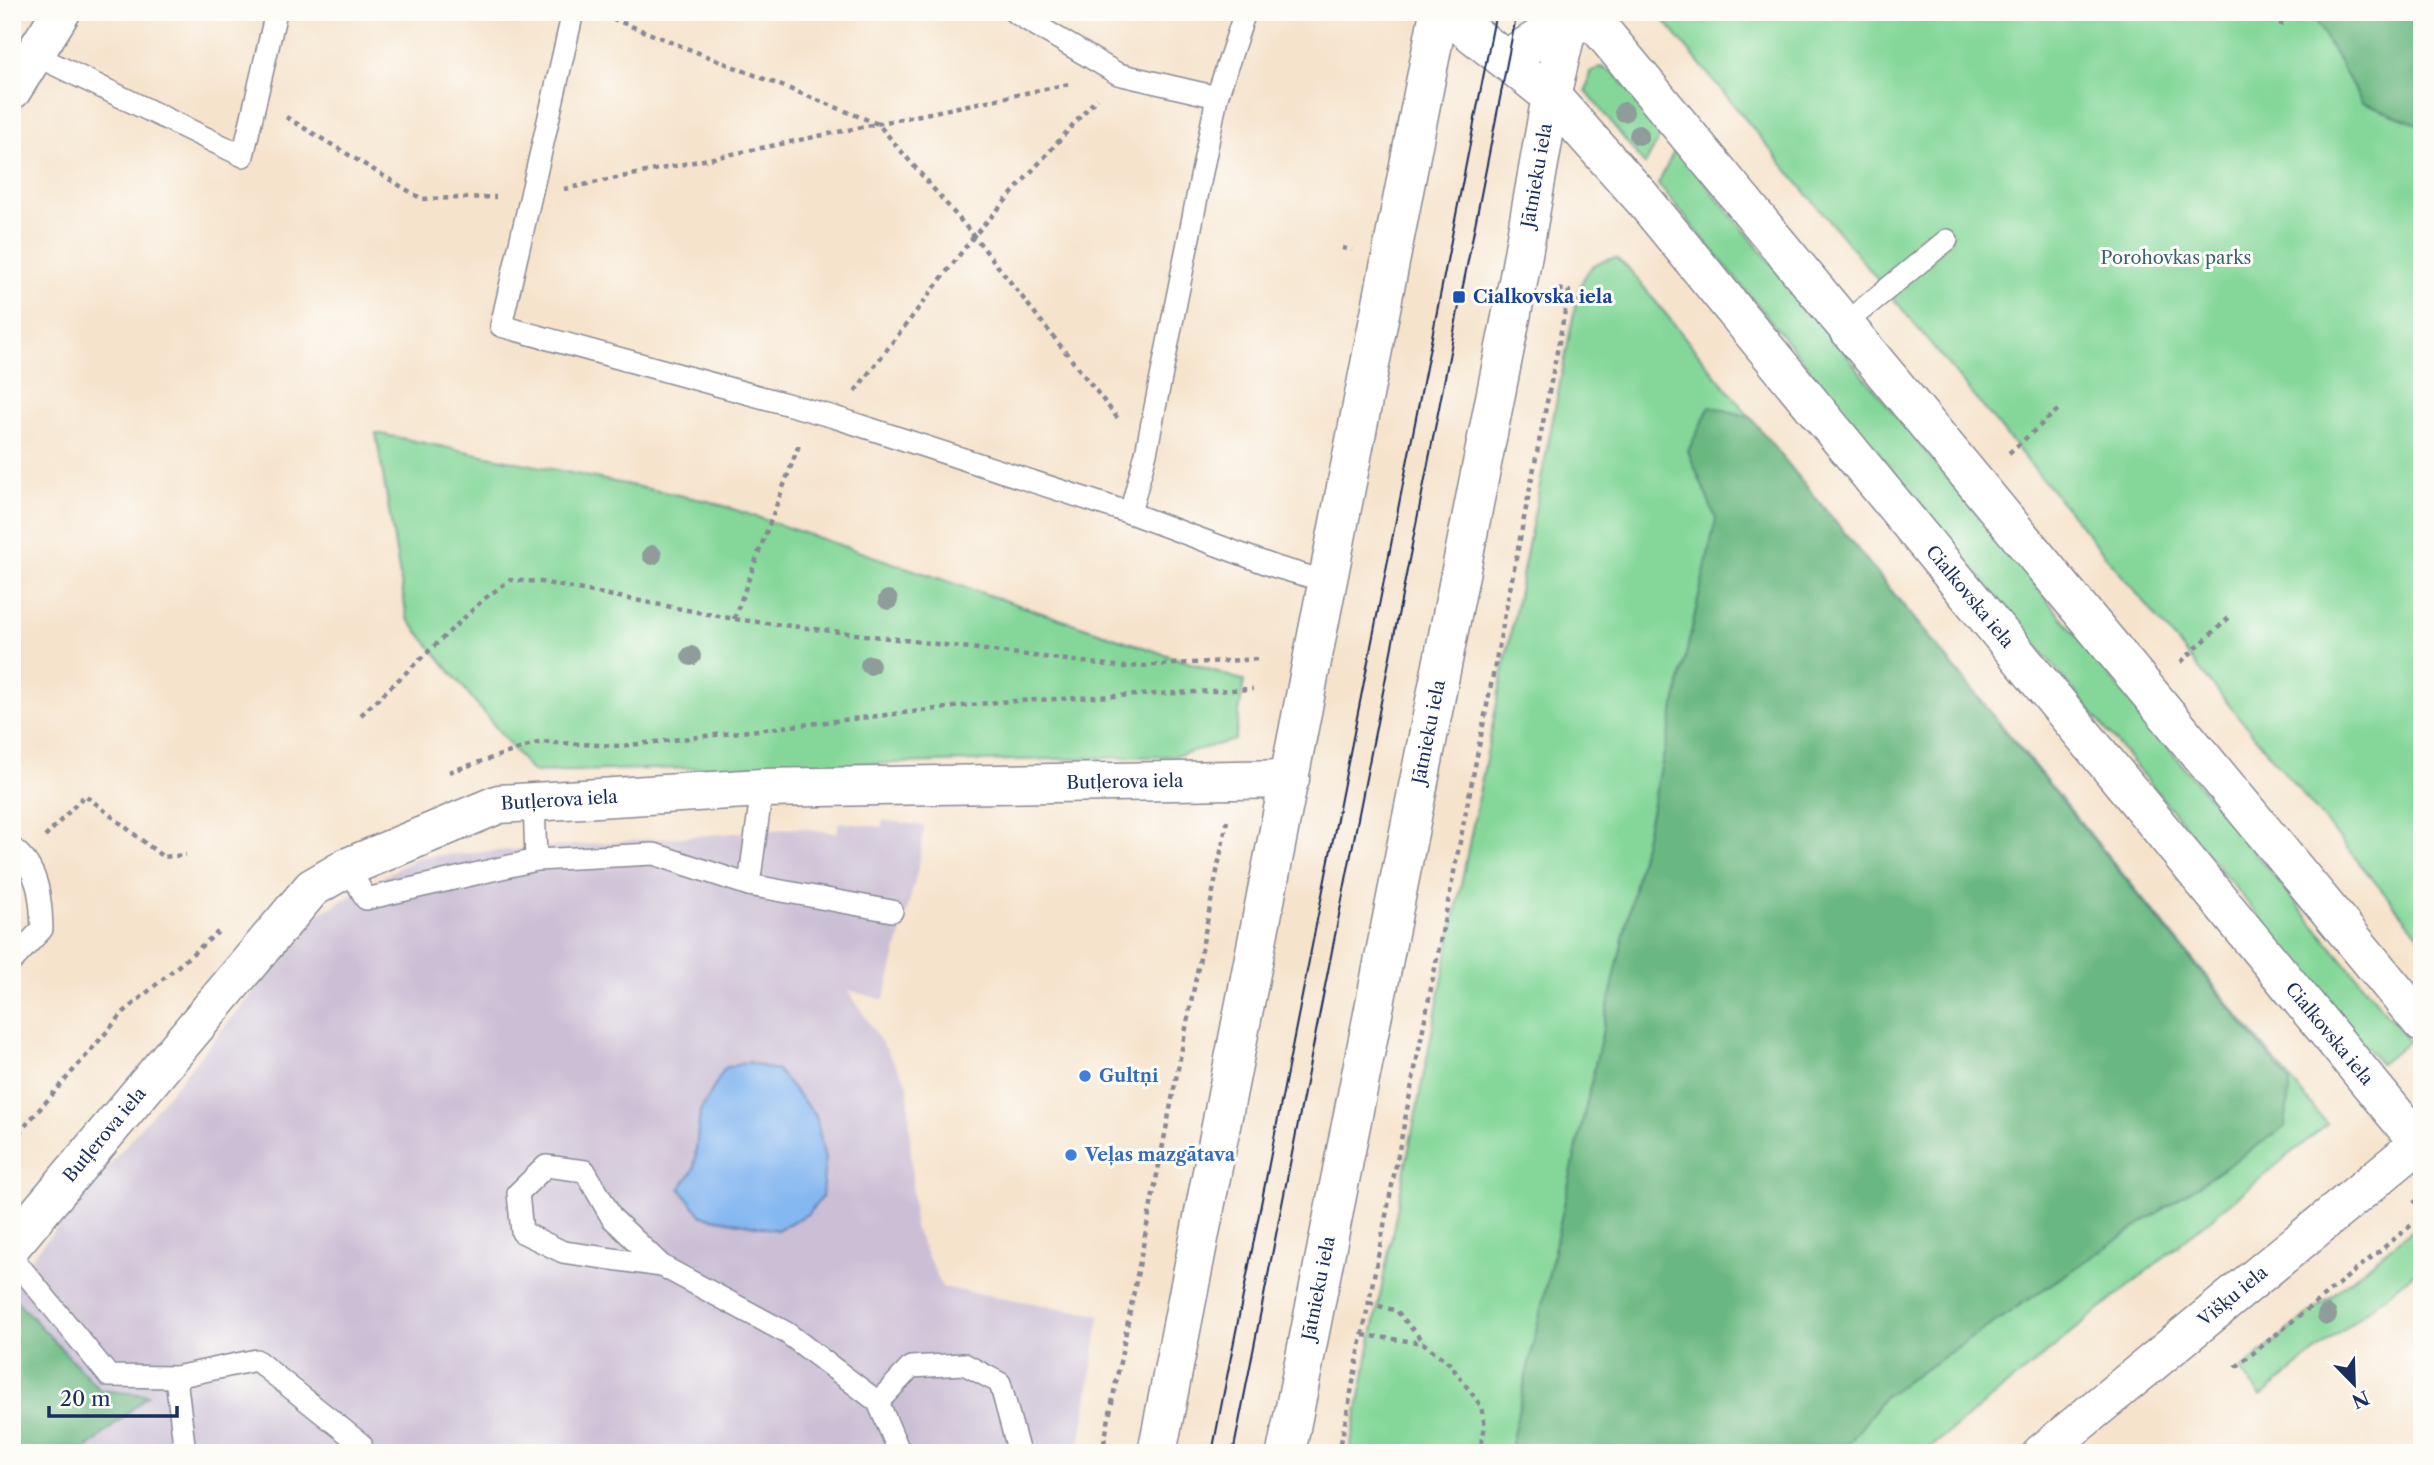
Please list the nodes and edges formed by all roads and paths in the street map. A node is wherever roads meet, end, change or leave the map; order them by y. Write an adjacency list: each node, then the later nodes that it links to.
1 (61, 12): 12 (street)
2 (276, 12): 18 (lane)
3 (573, 12): 20 (lane)
4 (596, 12): 19 (path)
5 (1014, 12): 14 (lane)
6 (1245, 12): 17 (lane)
7 (1439, 12): 31 (street)
8 (1445, 12): 13 (street, Cialkovska iela)
9 (2282, 12): 11 (path)
10 (1570, 16): 13 (street); 16 (street, Jātnieku iela); 24 (street)
11 (2281, 26)
12 (35, 55): 15 (street); 18 (lane)
13 (1508, 58): 16 (street, Cialkovska iela)
14 (1118, 74): 17 (lane); 19 (path); 21 (path)
15 (12, 90)
16 (1552, 96): 53 (street, Cialkovska iela); 70 (street, Jātnieku iela)
17 (1217, 97): 28 (lane)
18 (257, 100): 20 (path)
19 (878, 124): 20 (path); 21 (path)
20 (531, 196): 26 (lane)
21 (974, 236): 27 (path); 28 (path)
22 (1947, 240): 24 (lane)
23 (1569, 291): 58 (path)
24 (1843, 325): 51 (street)
25 (2061, 407): 29 (path)
26 (811, 411): 27 (lane); 33 (path)
27 (834, 417): 30 (lane)
28 (1146, 453): 30 (lane)
29 (2009, 453)
30 (1130, 513): 31 (lane)
31 (1328, 582): 39 (street)
32 (2232, 615): 35 (path)
33 (734, 618): 34 (path); 37 (path)
34 (1259, 659)
35 (2181, 662)
36 (1252, 689): 38 (path)
37 (361, 715)
38 (449, 772)
39 (1290, 779): 40 (street, Butļerova iela); 69 (street)
40 (762, 788): 41 (street, Butļerova iela); 47 (lane)
41 (534, 801): 45 (lane); 46 (street, Butļerova iela)
42 (1228, 813): 68 (path)
43 (19, 853): 44 (path); 50 (lane)
44 (186, 855)
45 (536, 860): 46 (lane); 47 (lane)
46 (348, 867): 55 (street, Butļerova iela)
47 (749, 885): 48 (lane)
48 (892, 911)
49 (225, 926): 52 (path)
50 (12, 961)
51 (2422, 1023)
52 (12, 1141)
53 (2420, 1142): 73 (street, Višķu iela)
54 (2422, 1222): 61 (path)
55 (12, 1245)
56 (12, 1257): 62 (lane)
57 (662, 1266): 57 (lane); 63 (lane)
58 (1369, 1303): 59 (path); 60 (path)
59 (1363, 1335): 60 (path); 71 (path)
60 (1423, 1343): 72 (path)
61 (2236, 1367)
62 (176, 1377): 64 (lane); 65 (lane)
63 (878, 1402): 66 (lane); 67 (lane)
64 (185, 1453)
65 (359, 1453)
66 (901, 1453)
67 (1019, 1453)
68 (1102, 1453)
69 (1157, 1453)
70 (1286, 1453)
71 (1339, 1453)
72 (1480, 1453)
73 (2042, 1453)

